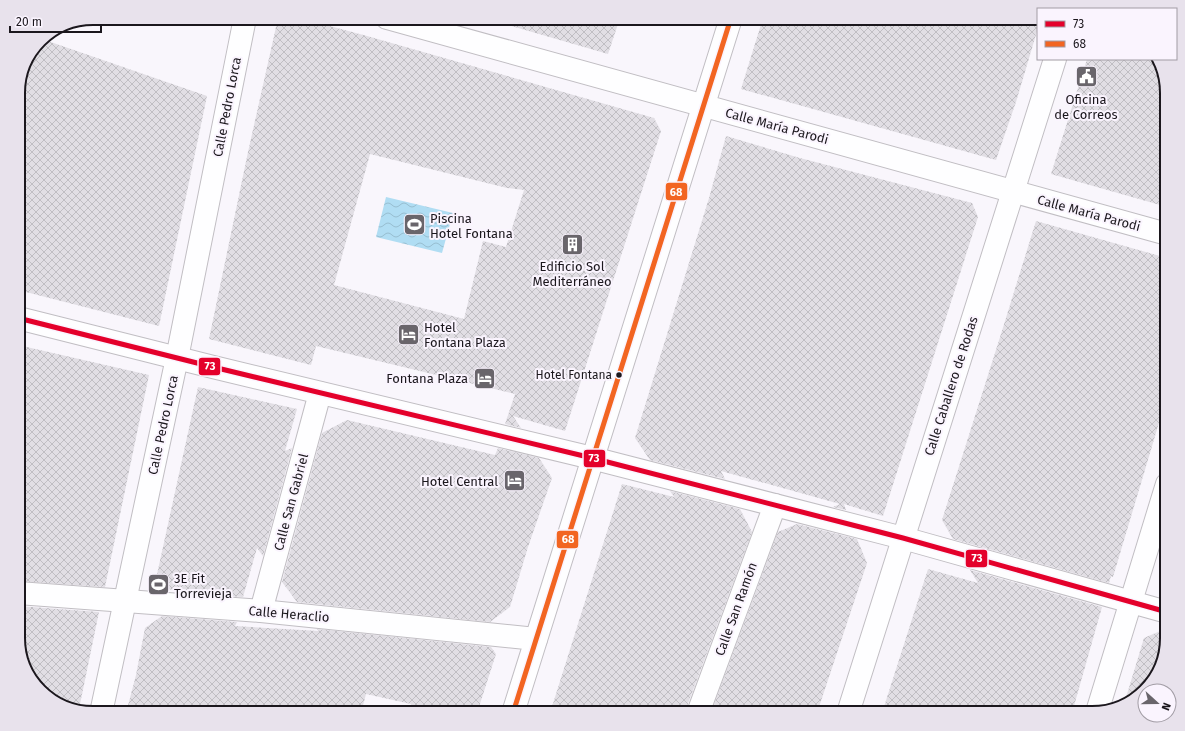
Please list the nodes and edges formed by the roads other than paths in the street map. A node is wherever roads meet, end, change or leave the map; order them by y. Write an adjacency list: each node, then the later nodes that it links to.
1 (244, 25): 9 (street, Calle Pedro Lorca)
2 (412, 25): 5 (street, Calle María Parodi)
3 (729, 25): 5 (street)
4 (1055, 60): 6 (street, Calle Caballero de Rodas)
5 (703, 106): 6 (street, Calle María Parodi); 11 (street)
6 (1013, 192): 7 (street, Calle María Parodi); 14 (street, Calle Caballero de Rodas)
7 (1160, 232)
8 (25, 320): 9 (street)
9 (178, 358): 10 (street); 16 (street, Calle Pedro Lorca)
10 (320, 392): 11 (street); 19 (street, Calle San Gabriel)
11 (593, 458): 12 (street); 20 (street)
12 (775, 505): 14 (street); 24 (street, Calle San Ramón)
13 (1160, 507): 17 (street)
14 (903, 538): 17 (street); 25 (street, Calle Caballero de Rodas)
15 (25, 594): 16 (street, Calle Heraclio)
16 (125, 601): 19 (street, Calle Heraclio); 22 (street, Calle Pedro Lorca)
17 (1131, 602): 18 (street); 21 (street)
18 (1160, 610)
19 (261, 611): 20 (street, Calle Heraclio)
20 (536, 639): 23 (street)
21 (1099, 705)
22 (102, 706)
23 (515, 706)
24 (701, 706)
25 (850, 706)

